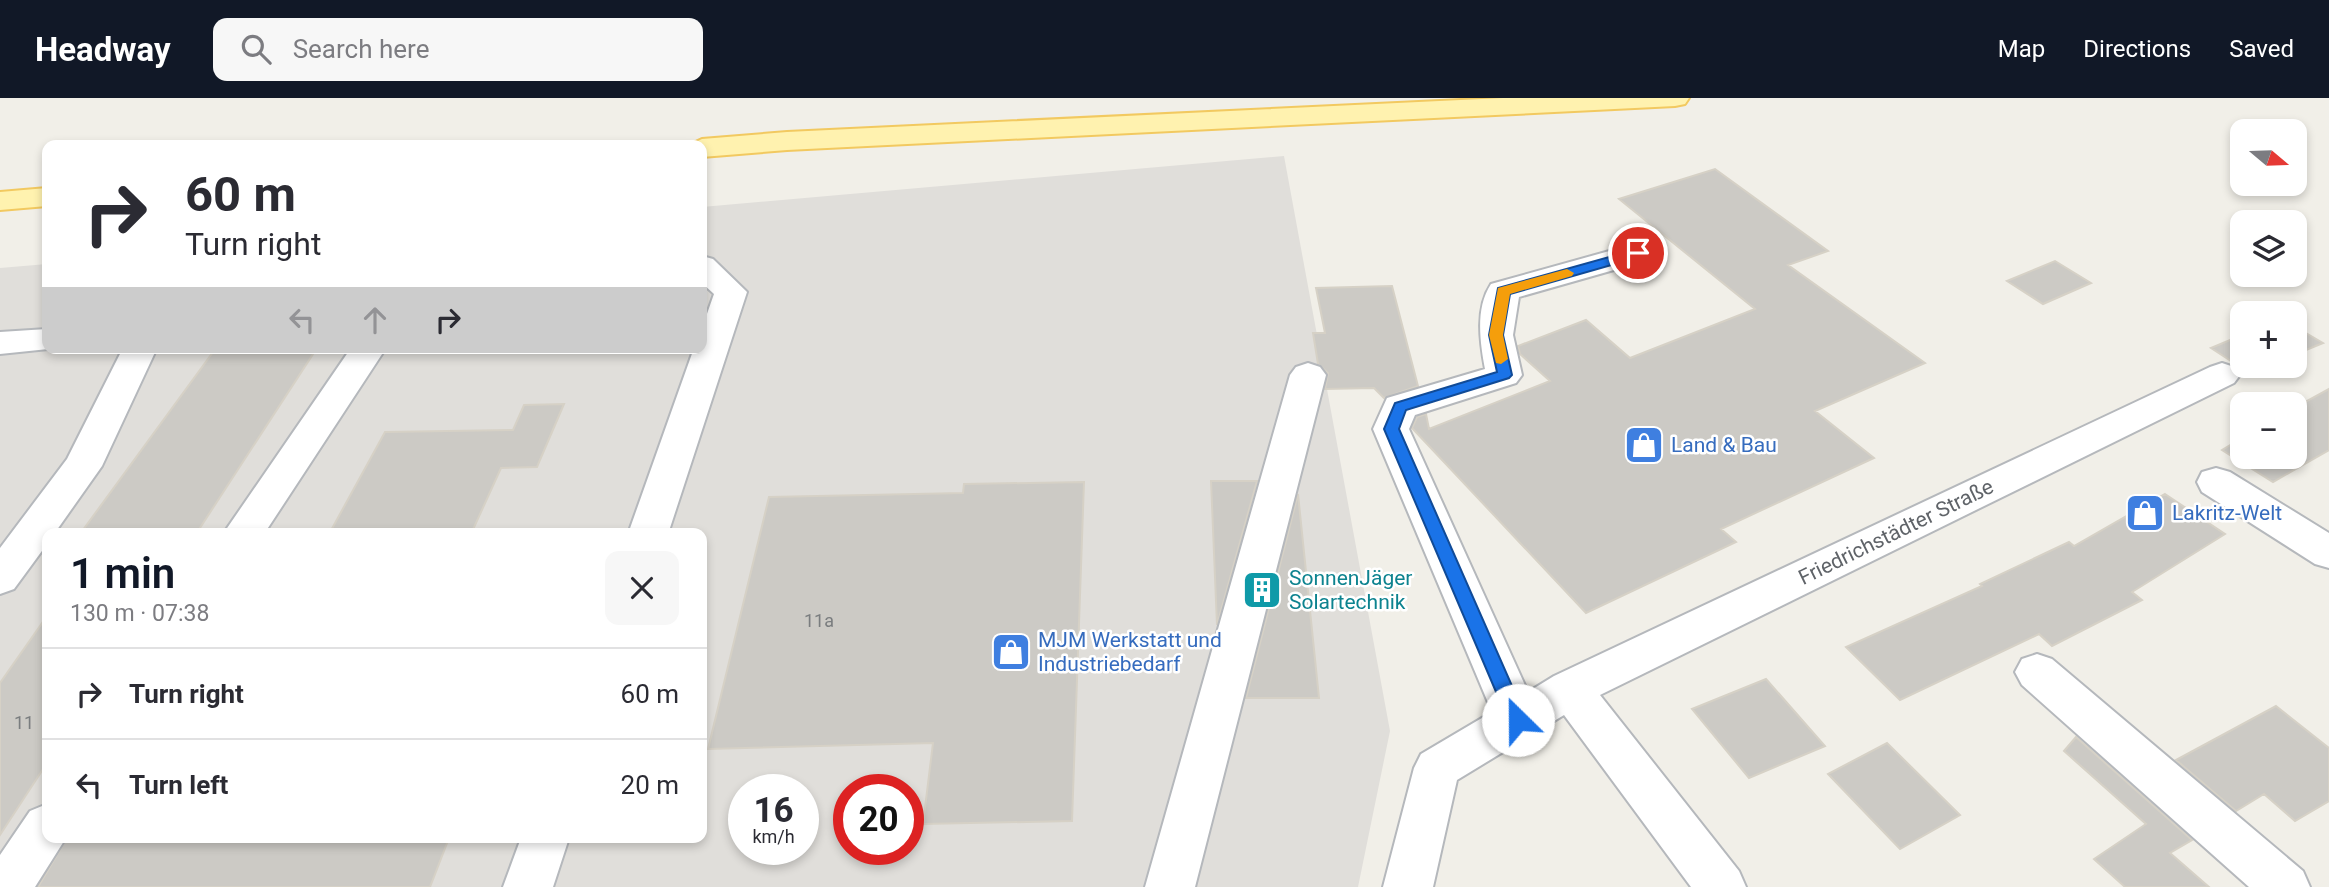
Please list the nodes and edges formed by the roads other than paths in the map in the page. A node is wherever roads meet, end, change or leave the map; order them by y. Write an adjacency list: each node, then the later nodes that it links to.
1 (1675, 98): 2 (main road)
2 (707, 148)
3 (42, 197): 4 (main road)
4 (0, 201)
5 (1638, 253): 20 (street)
6 (707, 271): 15 (street)
7 (42, 340): 8 (street)
8 (0, 343)
9 (137, 354): 17 (street)
10 (365, 354): 14 (street)
11 (1308, 375): 25 (street)
12 (2222, 375): 19 (street, Friedrichstädter Straße)
13 (2216, 482): 16 (street)
14 (247, 528)
15 (650, 528)
16 (2329, 553)
17 (0, 578)
18 (2037, 672): 28 (street)
19 (1570, 689): 20 (street, Friedrichstädter Straße); 27 (street)
20 (1518, 720): 26 (street, Friedrichstädter Straße)
21 (42, 834): 23 (street)
22 (543, 843): 24 (street)
23 (7, 887)
24 (528, 887)
25 (1170, 887)
26 (1408, 887)
27 (1721, 887)
28 (2285, 887)

